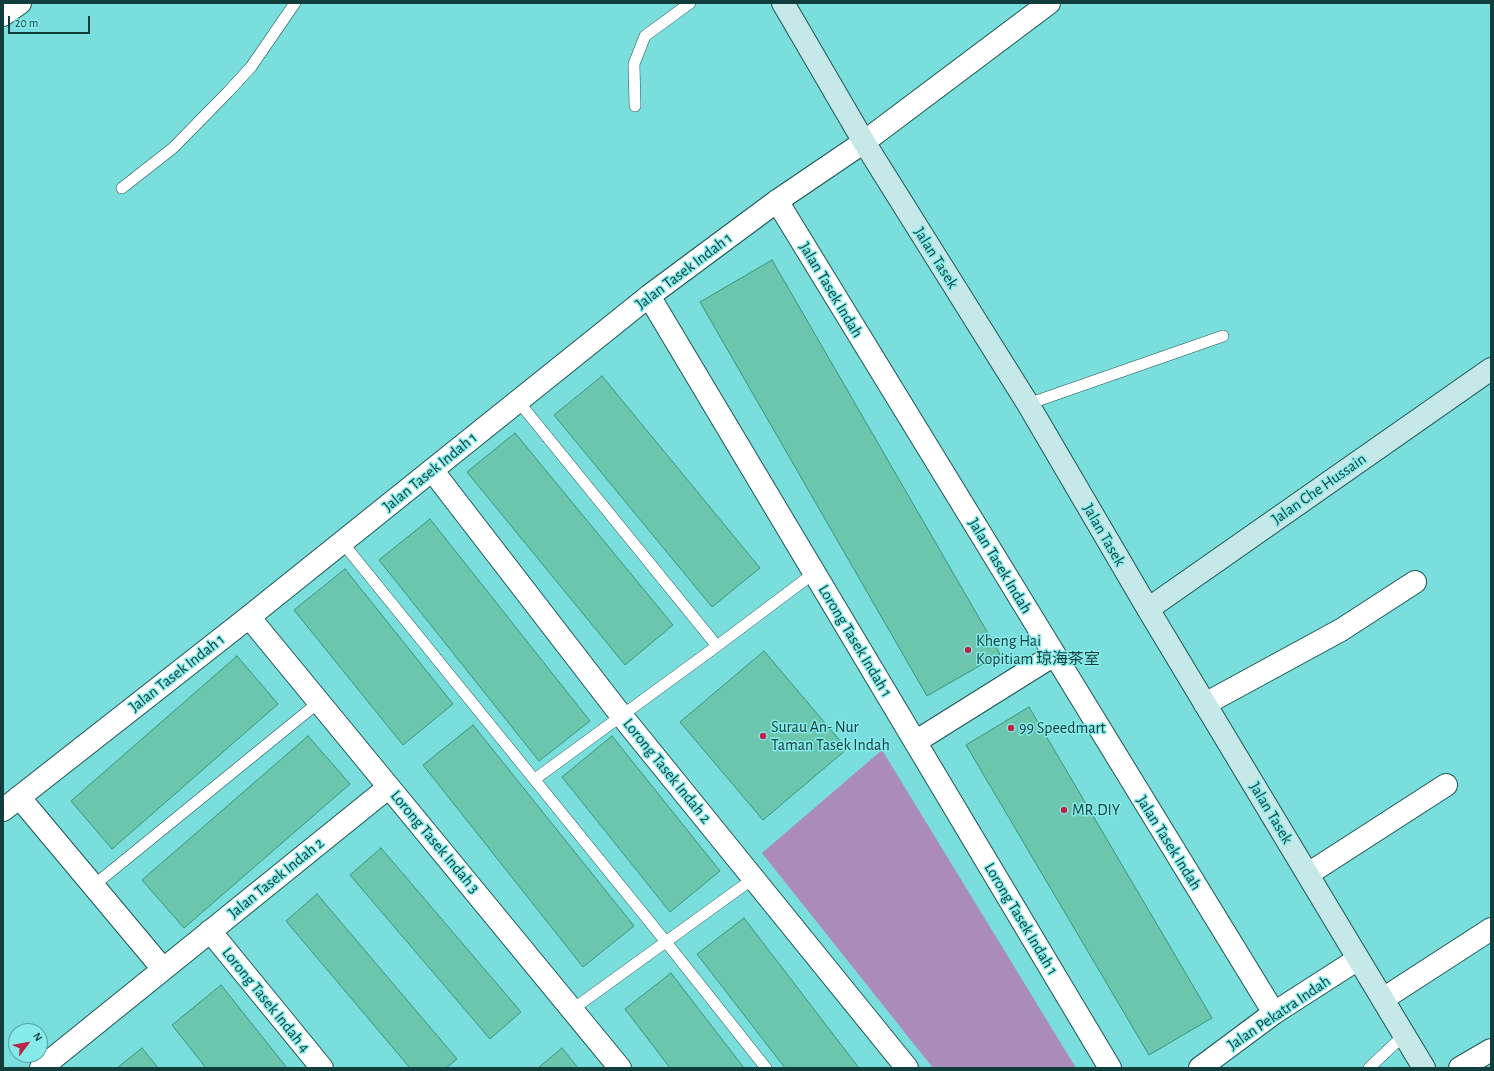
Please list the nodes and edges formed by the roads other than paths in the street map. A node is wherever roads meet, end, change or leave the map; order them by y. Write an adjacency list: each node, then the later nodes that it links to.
1 (20, 3): 6 (street)
2 (295, 3): 9 (lane)
3 (690, 3): 7 (lane)
4 (783, 3): 8 (main road, Jalan Tasek)
5 (1049, 3): 8 (street, Jalan Tasek Indah 1)
6 (3, 15)
7 (635, 106)
8 (864, 142): 10 (street, Jalan Tasek Indah 1); 15 (main road, Jalan Tasek)
9 (122, 188)
10 (777, 201): 11 (street, Jalan Tasek Indah 1); 23 (street, Jalan Tasek Indah)
11 (649, 296): 14 (street, Jalan Tasek Indah 1); 18 (street, Lorong Tasek Indah 1)
12 (1223, 336): 15 (lane)
13 (1491, 369): 20 (main road, Jalan Che Hussain)
14 (518, 401): 16 (street, Jalan Tasek Indah 1); 22 (lane)
15 (1028, 404): 20 (main road, Jalan Tasek)
16 (432, 470): 17 (street, Jalan Tasek Indah 1); 26 (street, Lorong Tasek Indah 2)
17 (342, 542): 21 (street, Jalan Tasek Indah 1); 28 (lane)
18 (814, 573): 22 (lane); 27 (street, Lorong Tasek Indah 1)
19 (1415, 582): 25 (street)
20 (1148, 610): 25 (main road, Jalan Tasek)
21 (249, 617): 24 (street, Lorong Tasek Indah 3); 31 (street, Jalan Tasek Indah 1)
22 (718, 646): 26 (lane)
23 (1054, 655): 27 (street); 42 (street, Jalan Tasek Indah)
24 (319, 702): 30 (street, Lorong Tasek Indah 3); 34 (lane)
25 (1205, 704): 32 (main road, Jalan Tasek)
26 (621, 715): 28 (lane); 33 (street, Lorong Tasek Indah 2)
27 (915, 742): 50 (street, Lorong Tasek Indah 1)
28 (535, 779): 37 (lane)
29 (1446, 785): 32 (street)
30 (389, 787): 36 (street, Jalan Tasek Indah 2); 41 (street, Lorong Tasek Indah 3)
31 (11, 803): 34 (street)
32 (1308, 874): 38 (main road, Jalan Tasek)
33 (754, 878): 37 (lane); 49 (street, Lorong Tasek Indah 2)
34 (94, 886): 39 (street)
35 (1491, 929): 40 (street)
36 (210, 931): 39 (street, Jalan Tasek Indah 2); 46 (street, Lorong Tasek Indah 4)
37 (666, 942): 41 (lane); 48 (lane)
38 (1358, 959): 40 (main road, Jalan Tasek); 42 (street, Jalan Pekatra Indah)
39 (163, 969): 45 (street, Jalan Tasek Indah 2)
40 (1383, 999): 43 (main road, Jalan Tasek)
41 (573, 1009): 47 (street, Lorong Tasek Indah 3)
42 (1274, 1013): 51 (street, Jalan Pekatra Indah)
43 (1404, 1035): 52 (lane); 53 (main road, Jalan Tasek)
44 (1491, 1050): 54 (street)
45 (41, 1068)
46 (322, 1068)
47 (620, 1068)
48 (766, 1068)
49 (907, 1068)
50 (1110, 1068)
51 (1200, 1068)
52 (1369, 1068)
53 (1424, 1068)
54 (1460, 1068)

